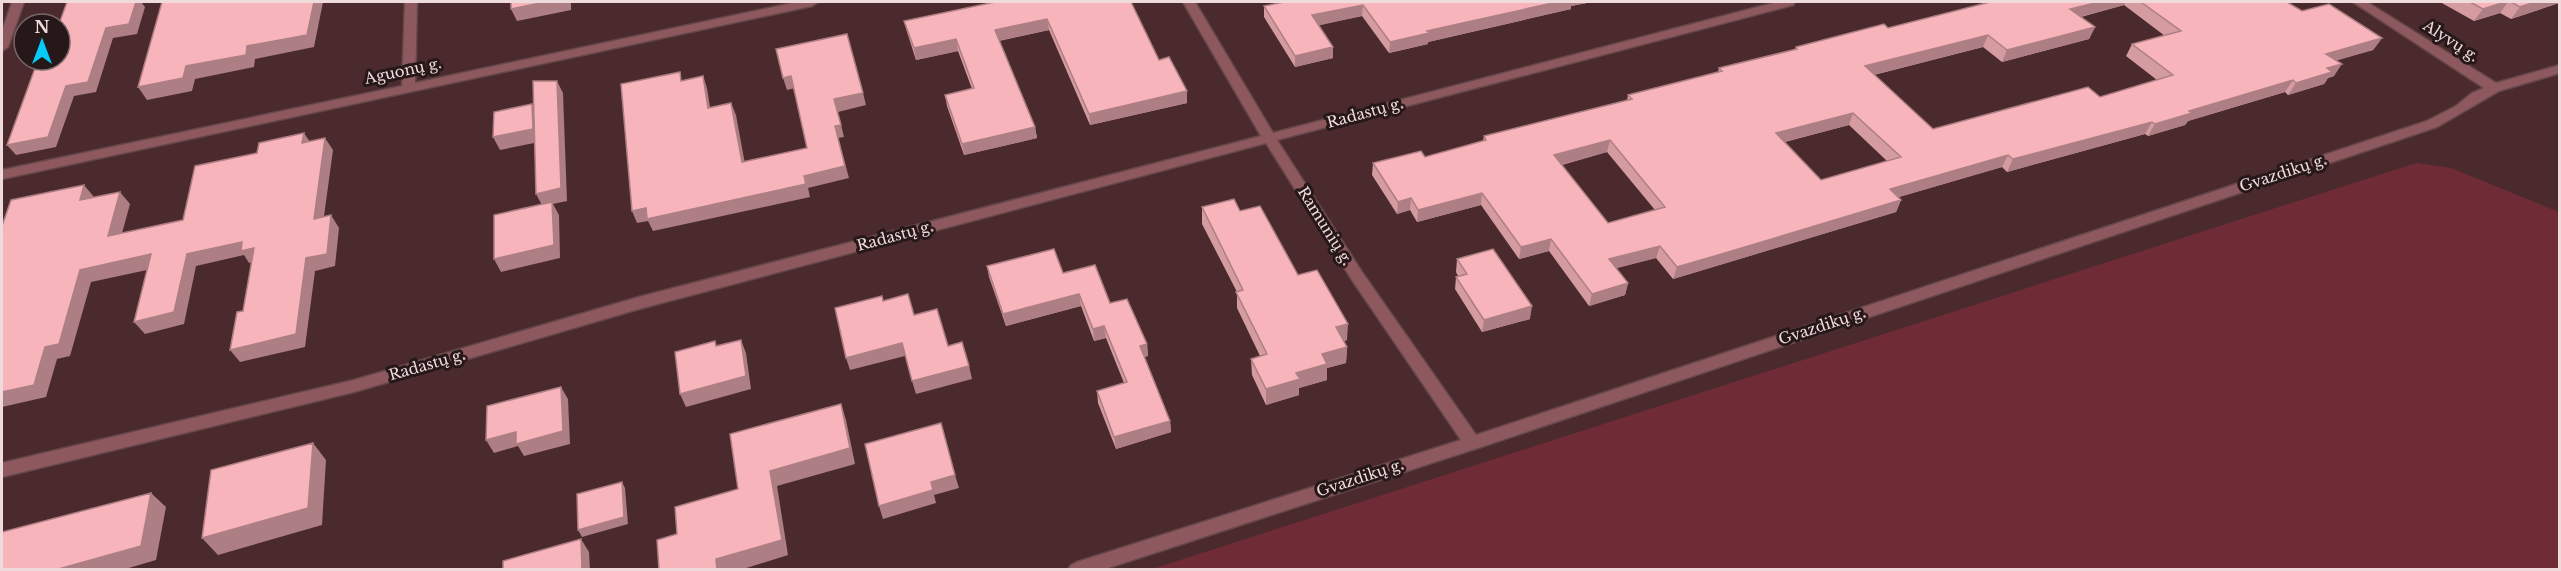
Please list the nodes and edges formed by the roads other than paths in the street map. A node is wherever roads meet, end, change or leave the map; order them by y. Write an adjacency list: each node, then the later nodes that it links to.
1 (18, 2): 7 (street)
2 (411, 2): 9 (street)
3 (808, 2): 9 (street, Aguonų g.)
4 (1189, 2): 11 (street, Ramunių g.)
5 (1789, 2): 11 (street, Radastų g.)
6 (2359, 2): 10 (street, Alyvų g.)
7 (2, 47)
8 (2559, 69): 10 (street, Gvazdikų g.)
9 (408, 87): 12 (street, Aguonų g.)
10 (2494, 88): 13 (street, Gvazdikų g.)
11 (1269, 138): 13 (street, Ramunių g.); 14 (street, Radastų g.)
12 (2, 175)
13 (1472, 443): 15 (street, Gvazdikų g.)
14 (2, 470)
15 (1077, 570)

